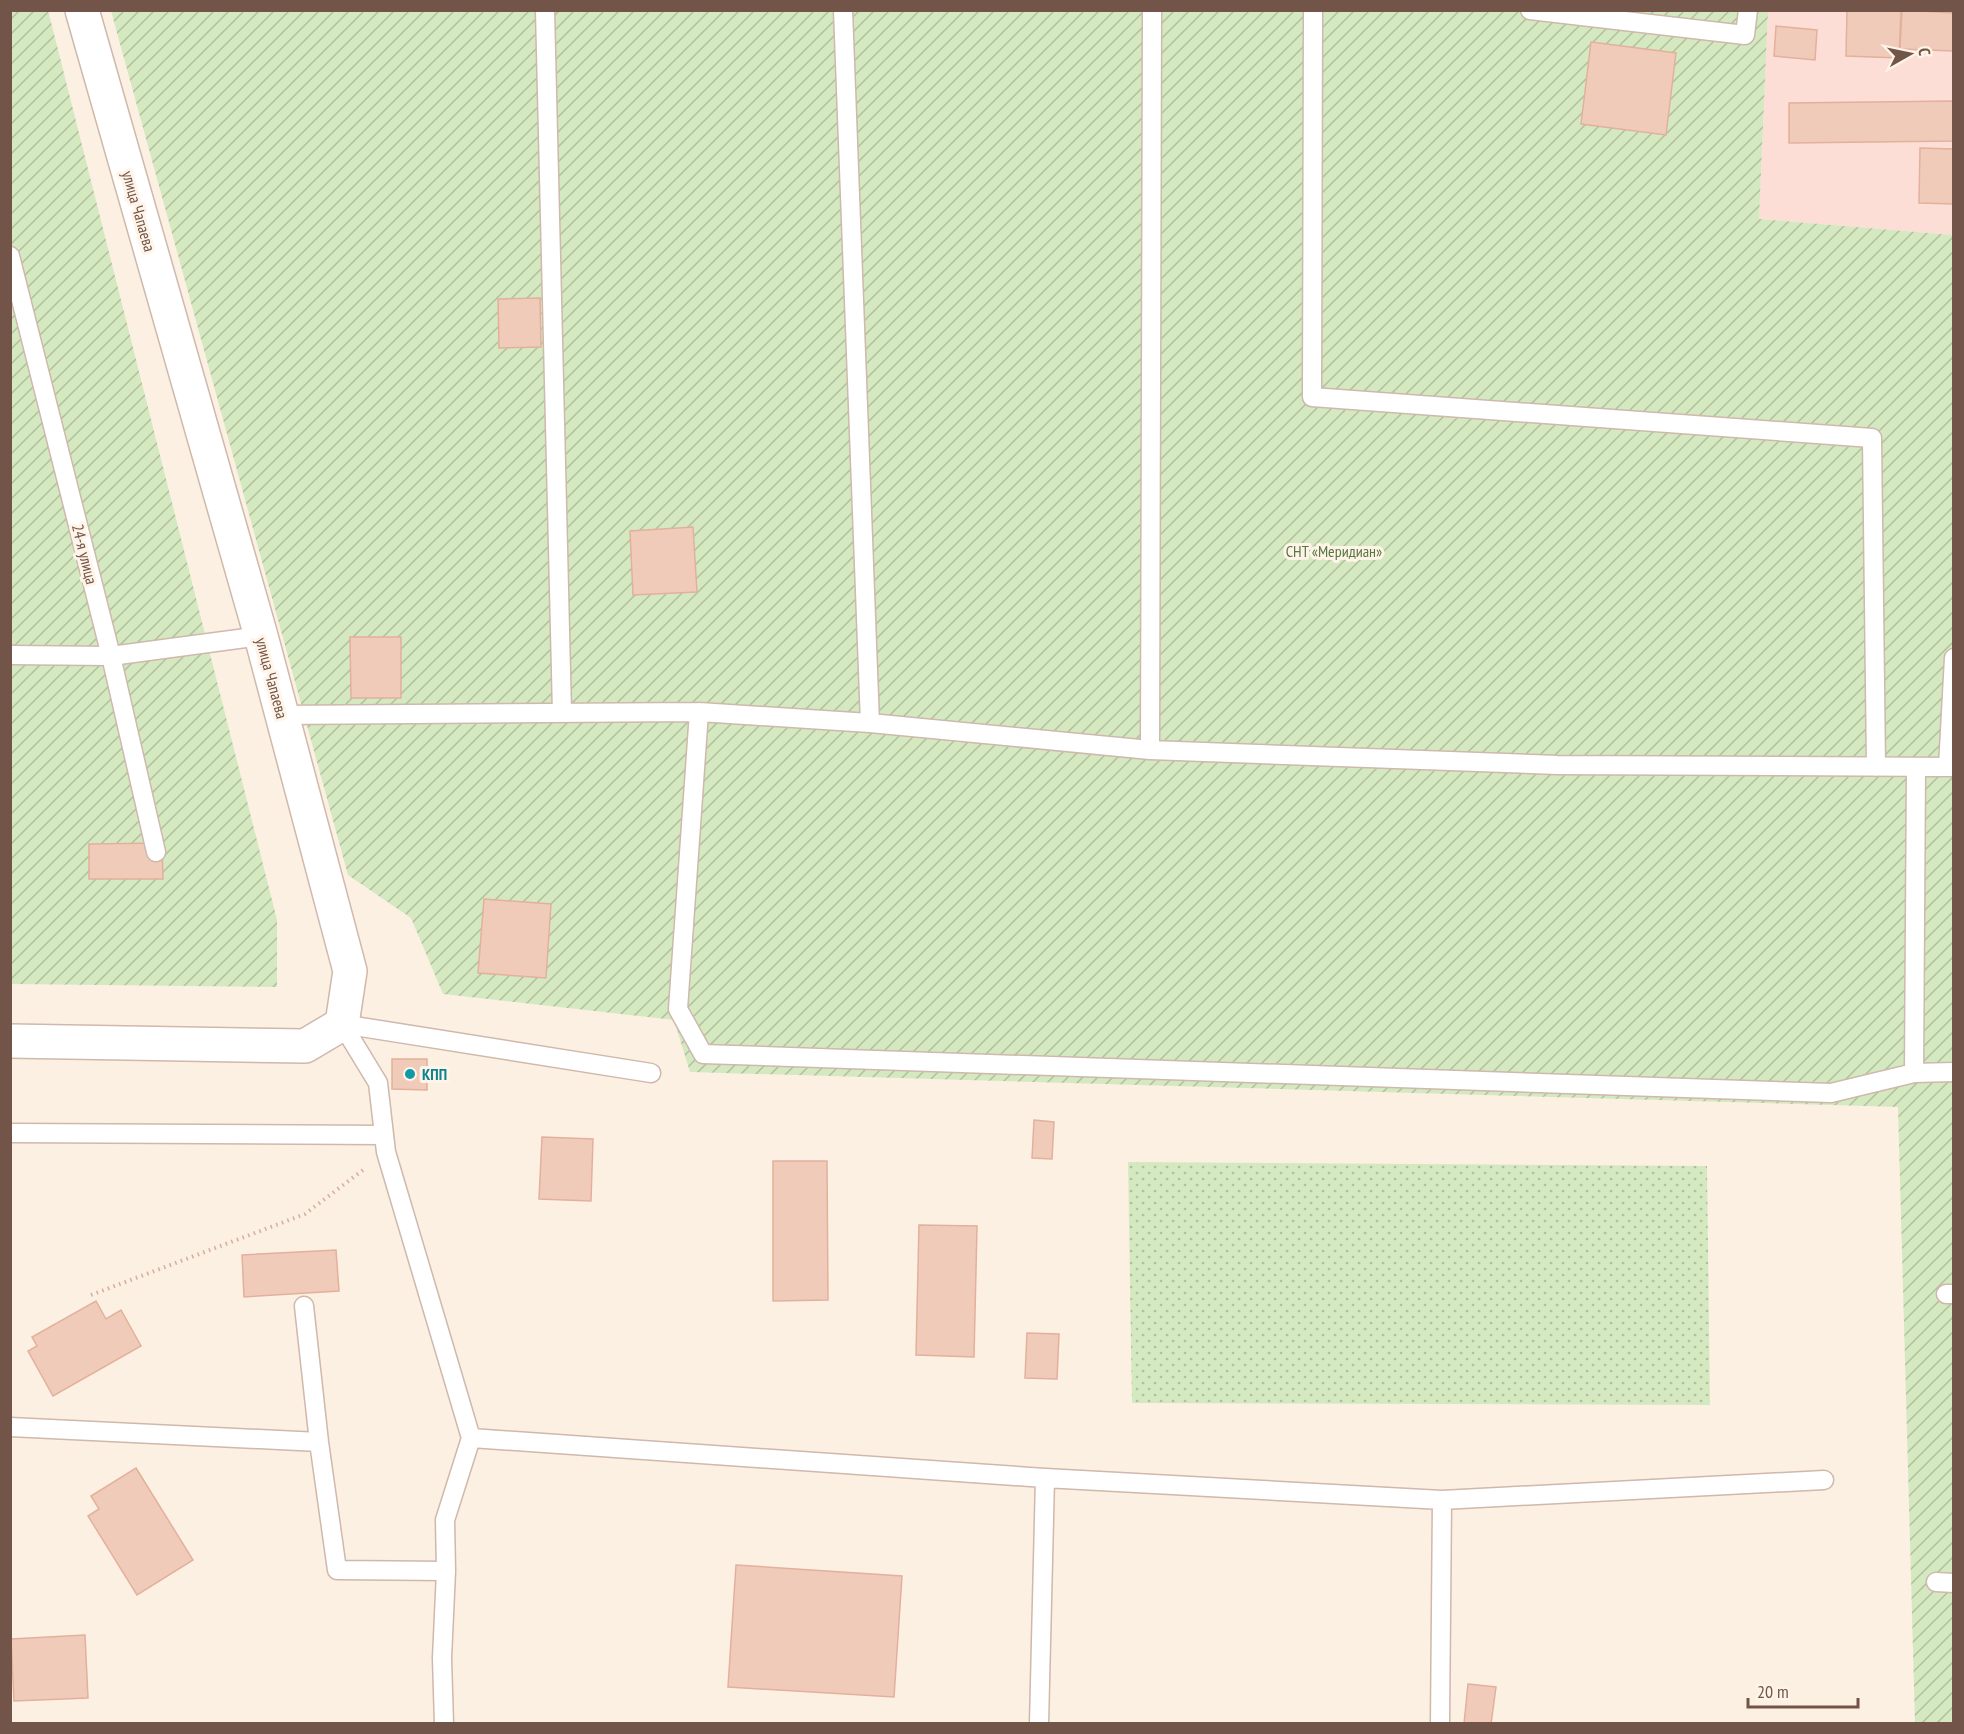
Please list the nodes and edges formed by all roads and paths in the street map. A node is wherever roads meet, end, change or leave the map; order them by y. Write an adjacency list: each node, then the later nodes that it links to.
1 (82, 10): 9 (street, улица Чапаева)
2 (545, 10): 14 (lane)
3 (843, 10): 16 (lane)
4 (1152, 10): 17 (lane)
5 (1313, 10): 19 (lane)
6 (1530, 10): 7 (lane)
7 (1748, 10)
8 (10, 256): 11 (lane, 24-я улица)
9 (261, 636): 11 (lane); 15 (street, улица Чапаева)
10 (10, 655): 11 (lane)
11 (111, 656): 21 (lane, 24-я улица)
12 (1953, 658): 20 (lane)
13 (699, 712): 14 (lane); 16 (lane); 26 (lane)
14 (562, 713): 15 (lane)
15 (281, 715): 22 (street, улица Чапаева)
16 (870, 723): 17 (lane)
17 (1150, 750): 19 (lane)
18 (1916, 766): 19 (lane); 20 (lane); 26 (lane)
19 (1876, 767)
20 (1951, 767)
21 (156, 852)
22 (342, 1024): 23 (street); 25 (lane); 28 (lane)
23 (10, 1041)
24 (1953, 1072): 26 (lane)
25 (651, 1073)
26 (1914, 1073)
27 (10, 1133): 28 (lane)
28 (384, 1144): 29 (path); 32 (lane)
29 (91, 1295)
30 (304, 1306): 33 (lane)
31 (10, 1427): 33 (lane)
32 (471, 1438): 34 (lane); 37 (lane)
33 (320, 1442): 37 (lane)
34 (1045, 1478): 36 (lane); 39 (lane)
35 (1824, 1480): 36 (lane)
36 (1442, 1500): 40 (lane)
37 (446, 1571): 38 (lane)
38 (444, 1724)
39 (1039, 1724)
40 (1440, 1724)

